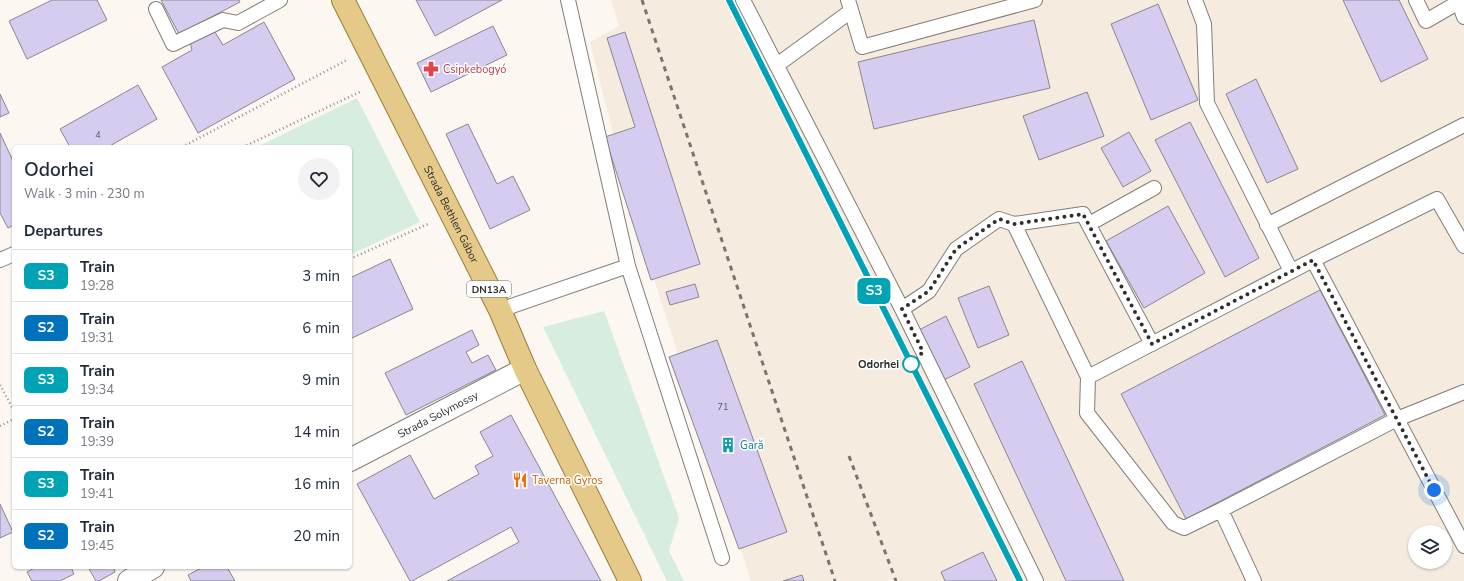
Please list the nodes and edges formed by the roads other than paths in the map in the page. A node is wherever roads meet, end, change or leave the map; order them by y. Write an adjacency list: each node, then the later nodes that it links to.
1 (280, 0): 9 (lane)
2 (343, 0): 24 (main road, Strada Bethlen Gábor / DN13A)
3 (568, 0): 21 (lane)
4 (743, 0): 11 (lane)
5 (1035, 0): 8 (lane)
6 (1195, 0): 16 (lane)
7 (1416, 0): 10 (lane)
8 (849, 6): 11 (lane)
9 (156, 9)
10 (1464, 17)
11 (777, 65): 23 (lane)
12 (1464, 125): 16 (lane)
13 (1154, 188): 15 (lane)
14 (1014, 224): 15 (lane); 23 (lane); 27 (lane)
15 (1089, 224): 25 (lane)
16 (1267, 225): 22 (lane)
17 (1464, 246): 20 (lane)
18 (12, 255): 19 (lane)
19 (0, 260)
20 (1313, 260): 22 (lane); 29 (lane)
21 (628, 266): 24 (lane); 33 (lane)
22 (1291, 271): 25 (lane)
23 (902, 309): 37 (lane)
24 (500, 310): 26 (main road, Strada Bethlen Gábor / DN13A)
25 (1152, 344): 27 (lane)
26 (524, 369): 30 (street, Strada Solymossy); 36 (main road, Strada Bethlen Gábor / DN13A)
27 (1088, 377): 31 (lane)
28 (1464, 392): 29 (lane)
29 (1397, 419): 31 (lane); 32 (lane)
30 (352, 459)
31 (1221, 510): 38 (lane)
32 (1464, 546)
33 (722, 558)
34 (150, 569): 35 (street)
35 (129, 581)
36 (630, 581)
37 (1036, 581)
38 (1254, 581)

